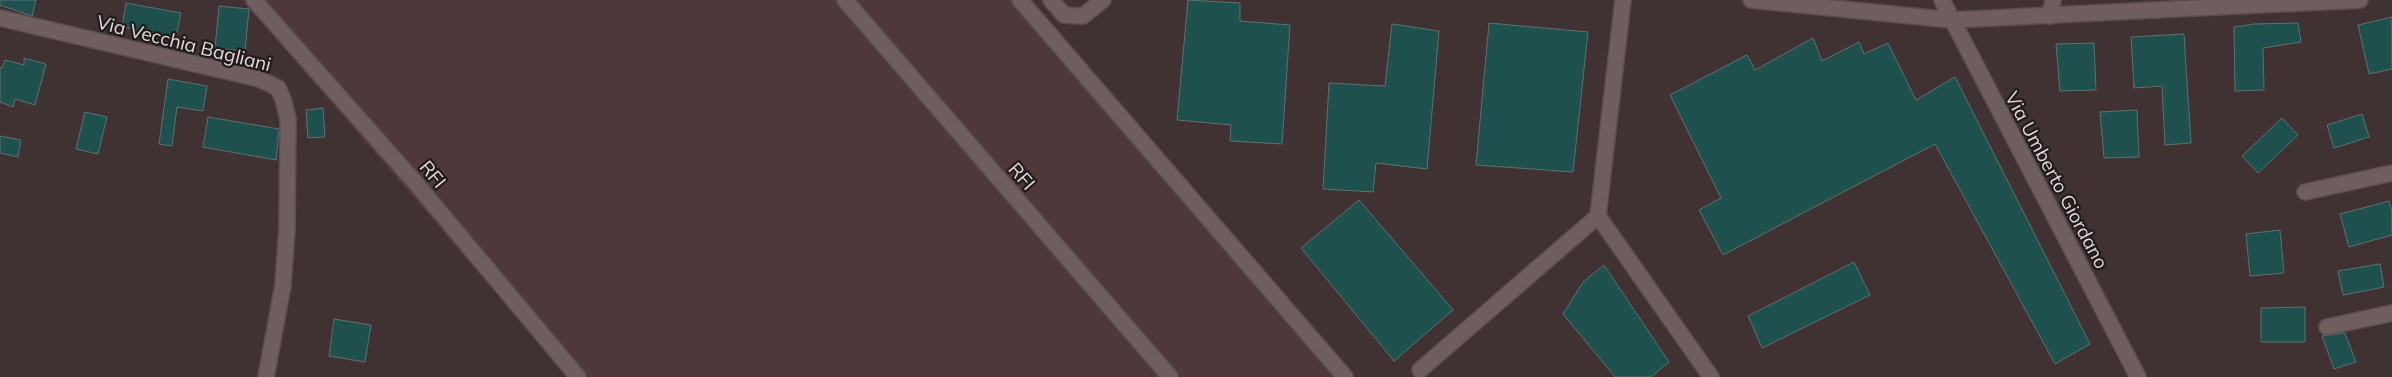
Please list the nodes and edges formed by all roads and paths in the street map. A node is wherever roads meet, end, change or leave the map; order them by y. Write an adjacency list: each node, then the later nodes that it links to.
1 (254, 0): 21 (street, RFI)
2 (845, 0): 22 (street, RFI)
3 (1020, 0): 23 (street)
4 (1051, 0): 5 (street)
5 (1103, 0)
6 (1623, 0): 16 (street)
7 (1751, 0): 13 (street)
8 (1942, 0): 13 (street, Via Umberto Giordano)
9 (2053, 0): 11 (street)
10 (2360, 0): 11 (street)
11 (2050, 16): 13 (street)
12 (0, 18): 20 (street, Via Vecchia Bagliani)
13 (1952, 20): 25 (street, Via Umberto Giordano)
14 (2392, 174): 15 (street)
15 (2305, 192)
16 (1598, 216): 19 (street); 24 (street)
17 (2392, 313): 18 (street)
18 (2327, 326)
19 (1420, 370)
20 (266, 377)
21 (578, 377)
22 (1170, 377)
23 (1345, 377)
24 (1711, 377)
25 (2138, 377)

